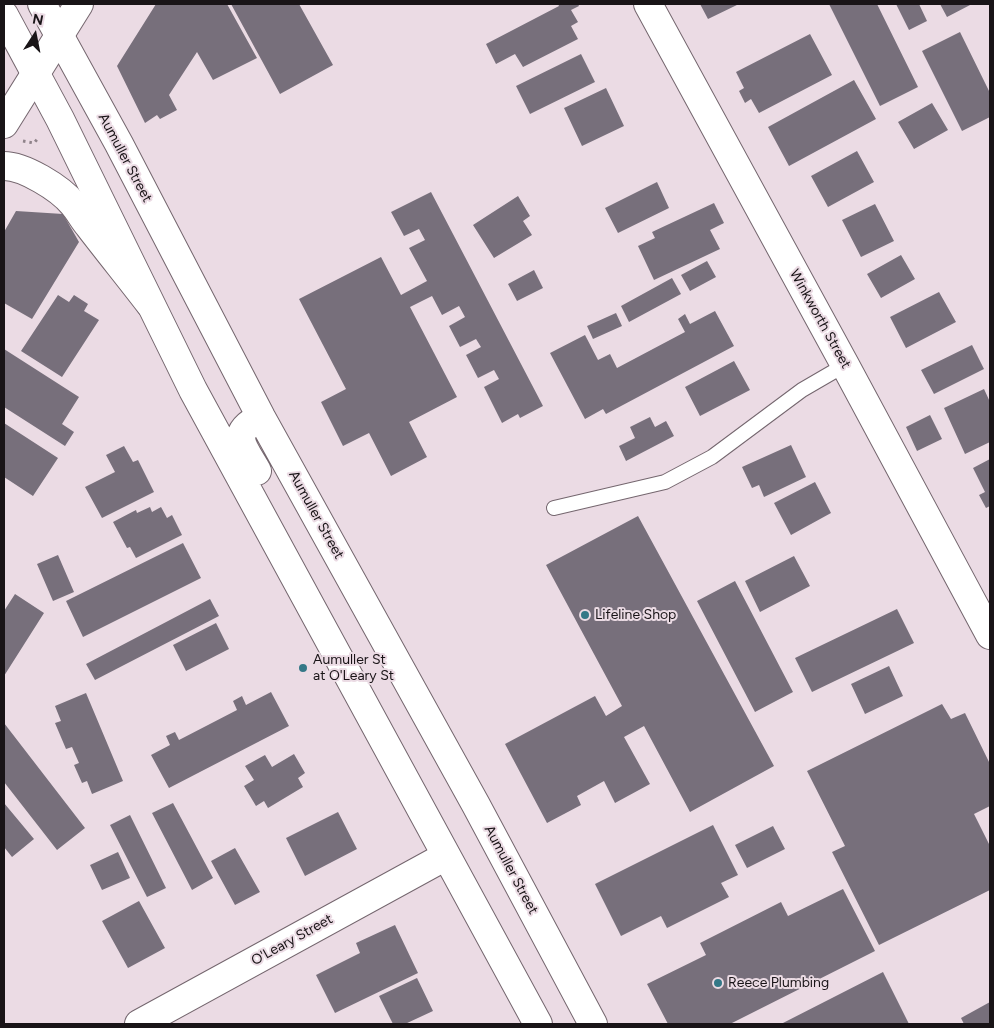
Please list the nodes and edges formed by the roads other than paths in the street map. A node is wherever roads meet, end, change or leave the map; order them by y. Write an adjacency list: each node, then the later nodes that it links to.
1 (42, 4): 5 (main road, Aumuller Street)
2 (79, 4): 5 (main road)
3 (648, 4): 10 (main road, Winkworth Street)
4 (4, 14): 6 (main road)
5 (58, 34): 6 (main road); 11 (main road, Aumuller Street)
6 (36, 74): 7 (main road); 9 (main road)
7 (13, 132)
8 (4, 166): 9 (main road)
9 (150, 304): 13 (main road)
10 (845, 364): 12 (lane); 14 (main road, Winkworth Street)
11 (261, 417): 13 (main road); 18 (main road, Aumuller Street)
12 (554, 508)
13 (299, 585): 15 (main road)
14 (990, 635)
15 (446, 856): 16 (main road, O'Leary Street); 17 (main road)
16 (139, 1024)
17 (538, 1024)
18 (593, 1024)

